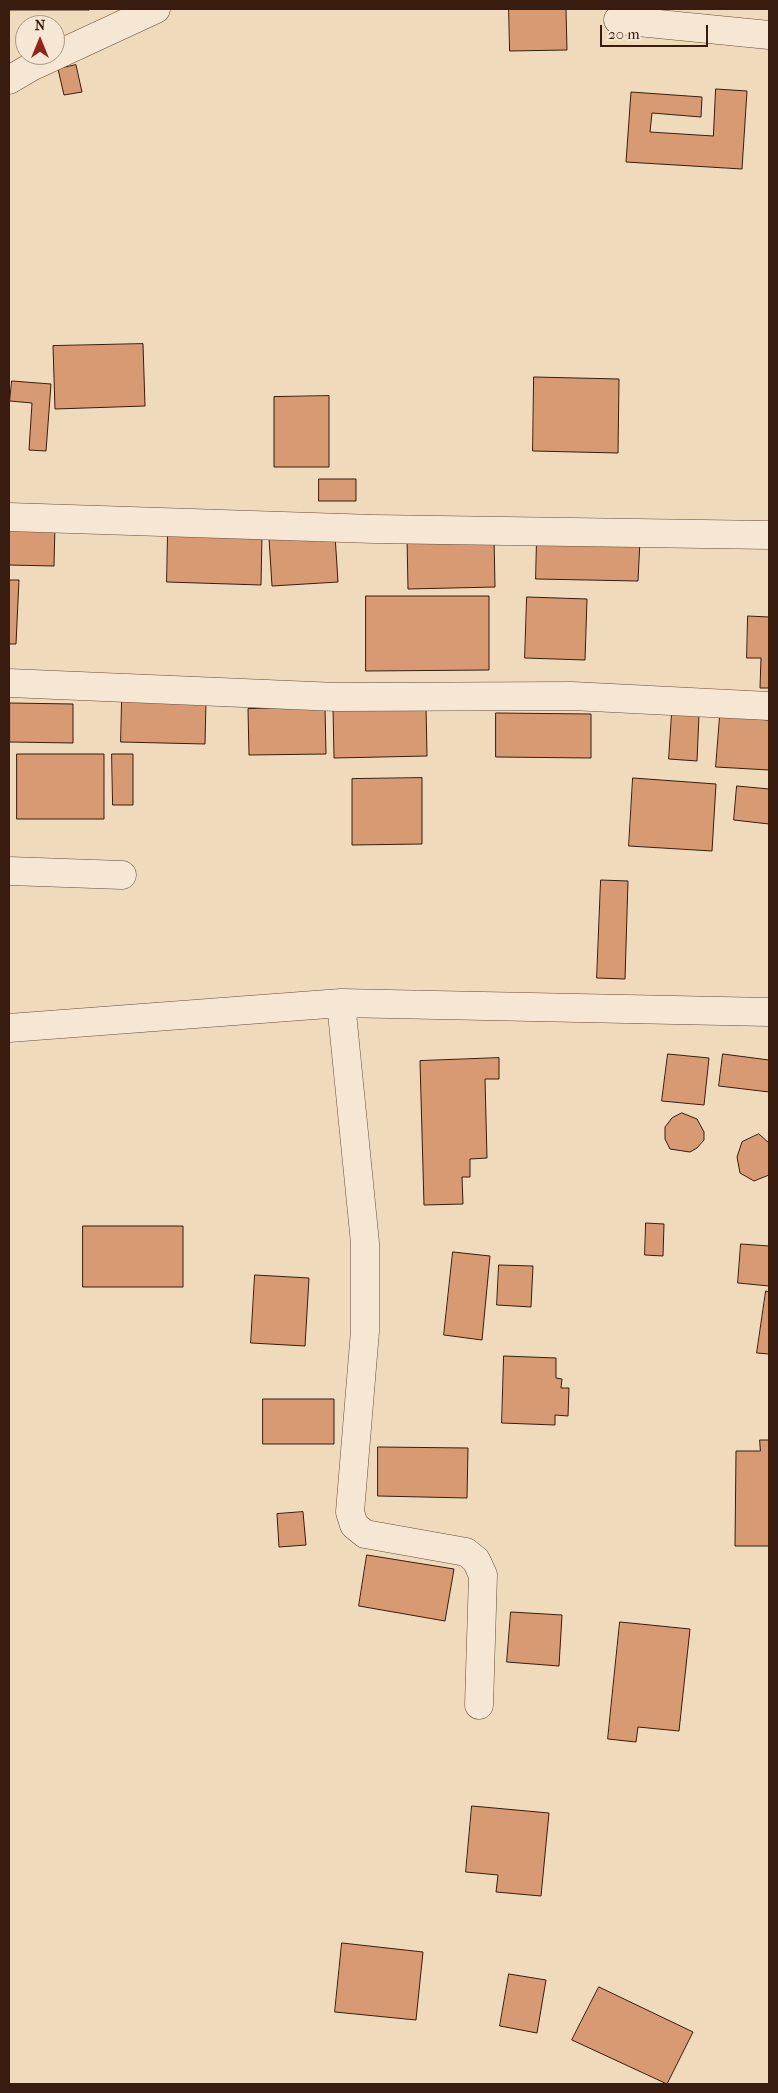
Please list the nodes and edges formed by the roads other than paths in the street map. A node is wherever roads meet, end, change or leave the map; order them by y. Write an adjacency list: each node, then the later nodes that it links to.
1 (156, 9): 4 (street)
2 (618, 20): 3 (street)
3 (769, 34)
4 (9, 80)
5 (9, 517): 6 (street)
6 (769, 535)
7 (9, 683): 8 (street)
8 (769, 706)
9 (9, 871): 10 (street)
10 (122, 875)
11 (341, 1003): 12 (street); 13 (street); 14 (street)
12 (769, 1012)
13 (9, 1028)
14 (479, 1705)

